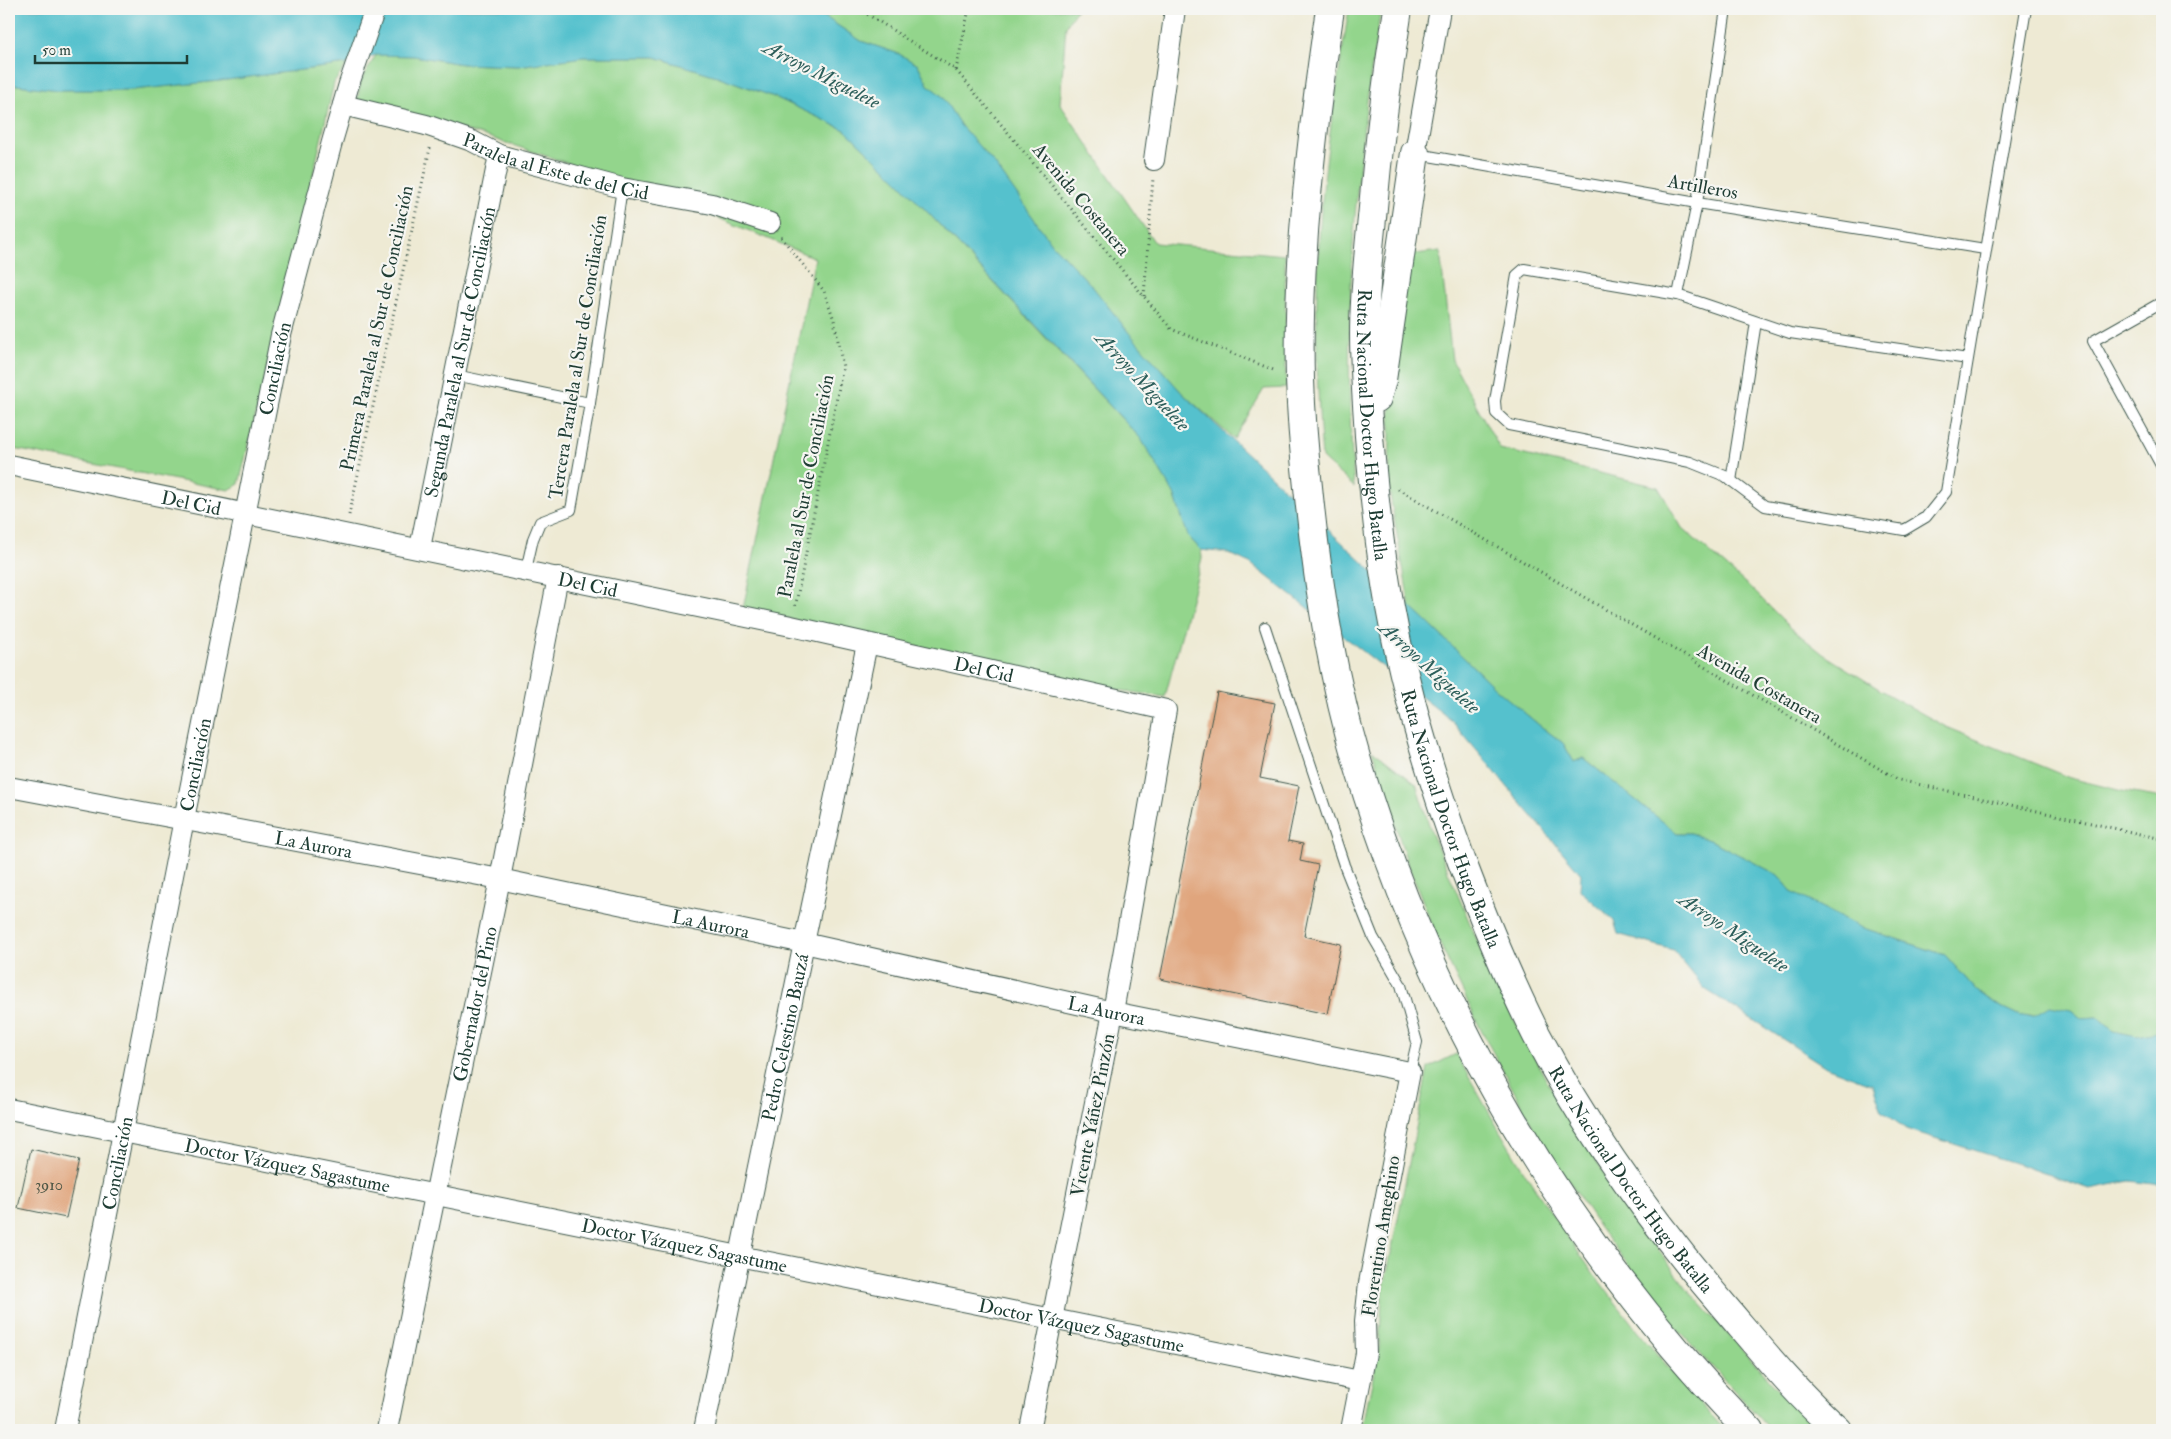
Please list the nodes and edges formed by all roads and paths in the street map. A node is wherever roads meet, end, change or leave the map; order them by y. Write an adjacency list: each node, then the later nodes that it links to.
1 (375, 9): 11 (street, Conciliación)
2 (859, 9): 10 (path, Avenida Costanera)
3 (970, 9): 10 (path)
4 (1175, 9): 15 (street)
5 (1330, 9): 26 (highway)
6 (1398, 9): 28 (highway, Ruta Nacional Doctor Hugo Batalla)
7 (1440, 9): 13 (street)
8 (1726, 9): 17 (lane)
9 (2026, 9): 19 (lane)
10 (956, 70): 21 (path, Avenida Costanera)
11 (344, 105): 12 (street, Paralela al Este de del Cid); 33 (street, Conciliación)
12 (434, 129): 14 (street, Paralela al Este de del Cid); 34 (path, Primera Paralela al Sur de Conciliación)
13 (1414, 153): 17 (lane, Artilleros); 28 (highway)
14 (499, 155): 16 (street, Paralela al Este de del Cid); 25 (street, Segunda Paralela al Sur de Conciliación)
15 (1154, 160): 21 (path)
16 (622, 188): 18 (street, Paralela al Este de del Cid); 27 (lane, Tercera Paralela al Sur de Conciliación)
17 (1697, 203): 19 (lane, Artilleros); 20 (lane)
18 (770, 222): 38 (path, Paralela al Sur de Conciliación)
19 (1986, 249): 24 (lane)
20 (1678, 295): 23 (lane); 32 (lane)
21 (1144, 296): 26 (path, Avenida Costanera)
22 (2162, 302): 30 (lane)
23 (1756, 322): 24 (lane); 32 (lane)
24 (1968, 359): 32 (lane)
25 (455, 375): 27 (lane); 35 (street, Segunda Paralela al Sur de Conciliación)
26 (1300, 380): 60 (highway)
27 (590, 402): 36 (lane, Tercera Paralela al Sur de Conciliación)
28 (1369, 431): 31 (highway, Ruta Nacional Doctor Hugo Batalla)
29 (9, 465): 33 (street, Del Cid)
30 (2162, 467)
31 (1372, 475): 44 (path, Avenida Costanera); 61 (highway, Ruta Nacional Doctor Hugo Batalla)
32 (1731, 481)
33 (246, 515): 34 (street, Del Cid); 43 (street, Conciliación)
34 (345, 533): 35 (street, Del Cid)
35 (420, 548): 36 (street, Del Cid)
36 (526, 570): 37 (street, Del Cid)
37 (558, 577): 38 (street, Del Cid); 45 (street, Gobernador del Pino)
38 (791, 626): 40 (street, Del Cid)
39 (1265, 627): 48 (lane)
40 (867, 644): 41 (street, Del Cid); 46 (street, Pedro Celestino Bauzá)
41 (1166, 710): 47 (street, Vicente Yáñez Pinzón)
42 (9, 786): 43 (street, La Aurora)
43 (184, 819): 45 (street, La Aurora); 50 (street, Conciliación)
44 (2162, 839)
45 (500, 879): 46 (street, La Aurora); 51 (street, Gobernador del Pino)
46 (804, 943): 47 (street, La Aurora); 52 (street, Pedro Celestino Bauzá)
47 (1113, 1012): 48 (street, La Aurora); 53 (street, Vicente Yáñez Pinzón)
48 (1410, 1072): 54 (street, Florentino Ameghino)
49 (9, 1109): 50 (street, Doctor Vázquez Sagastume)
50 (124, 1133): 51 (street, Doctor Vázquez Sagastume); 55 (street, Conciliación)
51 (435, 1194): 52 (street, Doctor Vázquez Sagastume); 56 (street, Gobernador del Pino)
52 (739, 1255): 53 (street, Doctor Vázquez Sagastume); 57 (street, Pedro Celestino Bauzá)
53 (1050, 1319): 54 (street, Doctor Vázquez Sagastume); 58 (street, Vicente Yáñez Pinzón)
54 (1360, 1381): 59 (street, Florentino Ameghino)
55 (65, 1430)
56 (387, 1430)
57 (704, 1430)
58 (1030, 1430)
59 (1351, 1430)
60 (1748, 1430)
61 (1838, 1430)

